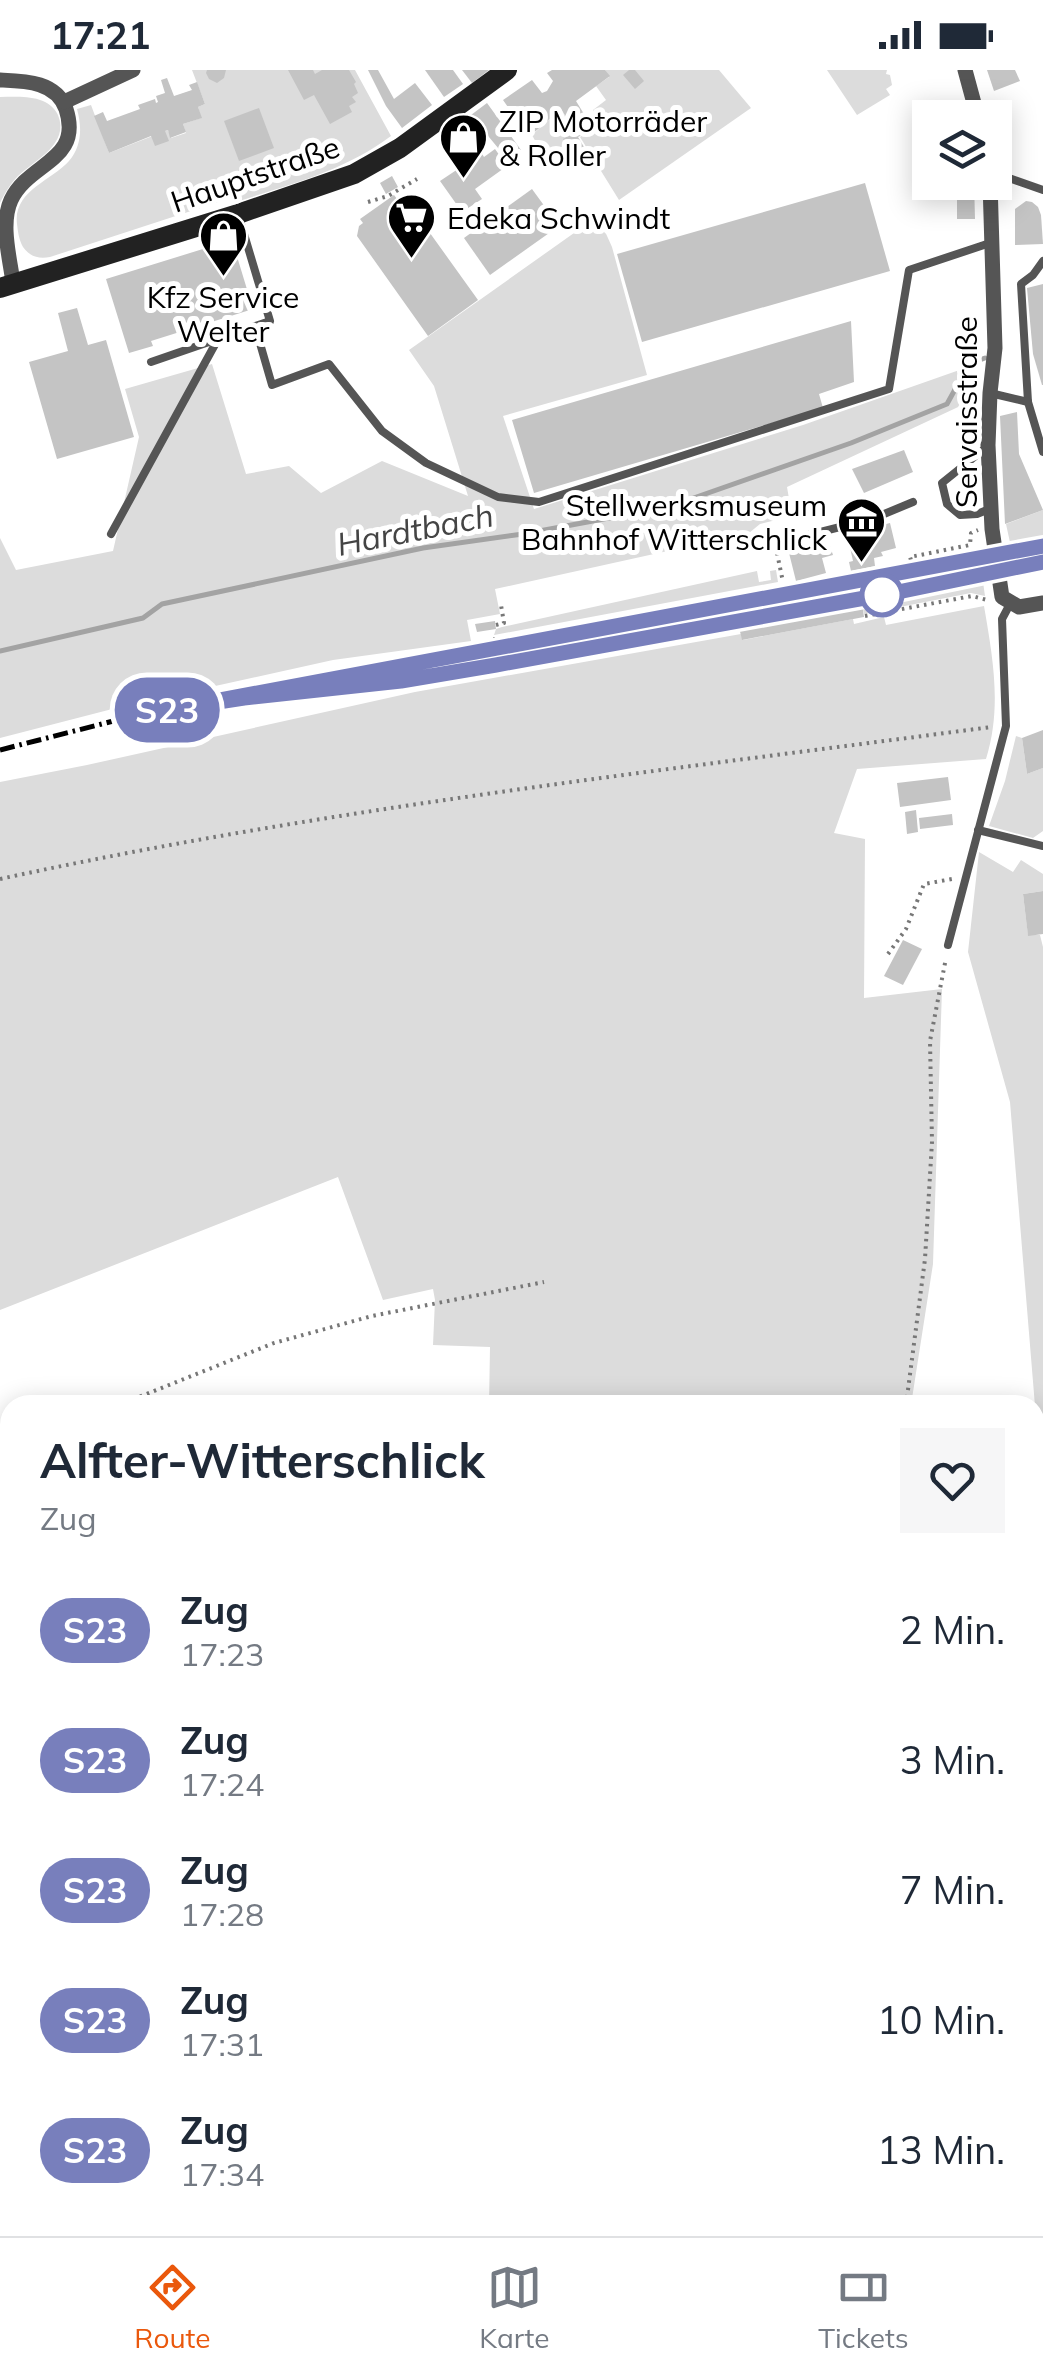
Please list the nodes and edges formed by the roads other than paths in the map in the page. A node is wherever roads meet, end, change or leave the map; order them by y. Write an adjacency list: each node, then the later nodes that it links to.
1 (133, 70): 6 (street)
2 (507, 70): 10 (main road, Hauptstraße)
3 (964, 70): 5 (street)
4 (0, 80): 6 (street)
5 (973, 100)
6 (64, 102): 13 (street)
7 (1012, 180): 8 (lane)
8 (1043, 190)
9 (991, 200): 11 (street, Servaisstraße)
10 (238, 214): 13 (main road, Hauptstraße); 14 (lane)
11 (992, 242): 14 (lane); 17 (street, Servaisstraße)
12 (1043, 261): 18 (lane)
13 (7, 286)
14 (255, 326): 15 (lane)
15 (218, 339): 16 (lane); 23 (lane)
16 (151, 362)
17 (990, 393): 18 (lane); 19 (street, Servaisstraße)
18 (1028, 402): 20 (lane)
19 (988, 445): 22 (street, Servaisstraße); 22 (lane)
20 (1043, 452)
21 (914, 502): 24 (lane)
22 (992, 508): 26 (street, Servaisstraße)
23 (111, 534)
24 (757, 548)
25 (1043, 603): 26 (street)
26 (1010, 604): 27 (lane)
27 (978, 830): 28 (lane); 29 (lane)
28 (1043, 846)
29 (948, 945)

